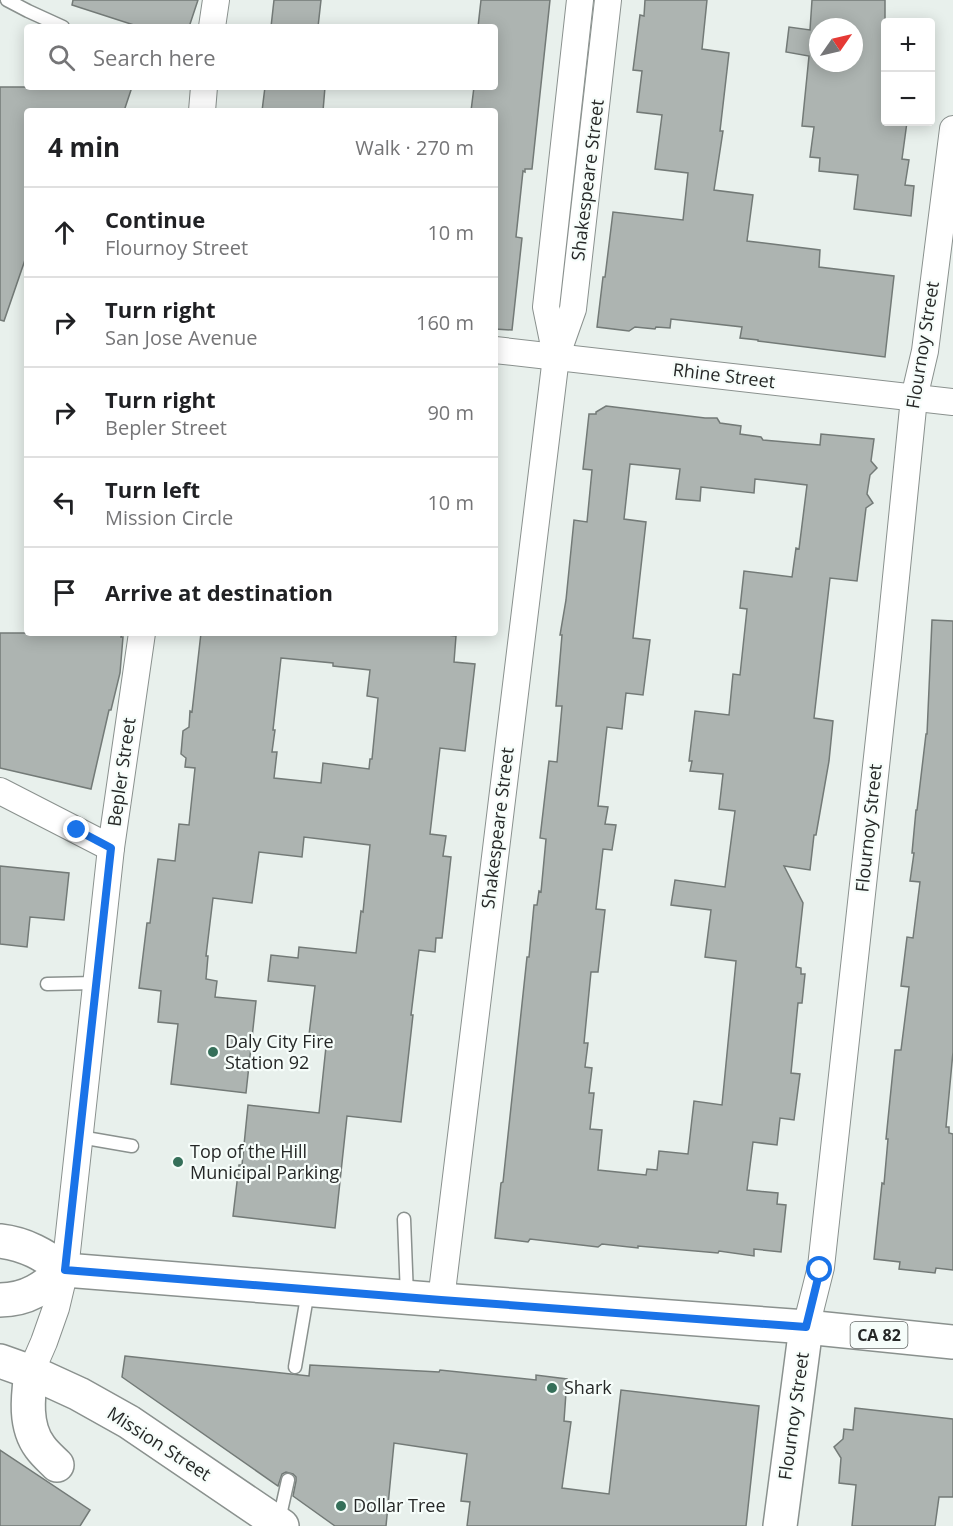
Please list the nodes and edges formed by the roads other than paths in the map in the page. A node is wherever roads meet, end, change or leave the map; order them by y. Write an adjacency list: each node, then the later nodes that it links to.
1 (7, 0): 5 (lane)
2 (216, 0): 6 (street)
3 (580, 0): 11 (street, Shakespeare Street)
4 (608, 0): 11 (street, Shakespeare Street)
5 (56, 24)
6 (212, 24)
7 (204, 90): 8 (street)
8 (202, 108)
9 (953, 129): 12 (street, Flournoy Street)
10 (498, 350): 11 (street, Rhine Street)
11 (556, 357): 12 (street, Rhine Street); 27 (street, Shakespeare Street)
12 (914, 398): 13 (street, Rhine Street); 28 (street, Flournoy Street)
13 (953, 402)
14 (142, 636): 16 (street, Bepler Street)
15 (0, 791): 16 (street)
16 (111, 848): 17 (street, Bepler Street)
17 (96, 983): 18 (lane); 19 (street, Bepler Street)
18 (47, 984)
19 (80, 1137): 20 (lane); 23 (street, Bepler Street)
20 (132, 1146)
21 (404, 1219): 25 (lane)
22 (0, 1241): 23 (main road, CA 82)
23 (65, 1270): 24 (main road, CA 82); 26 (main road); 32 (street, Bepler Street)
24 (309, 1289): 25 (main road, CA 82); 31 (lane)
25 (407, 1297): 27 (main road, CA 82)
26 (0, 1300)
27 (441, 1300): 28 (main road, CA 82)
28 (806, 1327): 29 (main road, CA 82); 36 (main road, Flournoy Street)
29 (953, 1342)
30 (0, 1361): 32 (main road, Mission Street)
31 (295, 1367)
32 (31, 1372): 33 (main road); 35 (main road, Mission Street)
33 (57, 1465)
34 (288, 1480): 35 (lane)
35 (280, 1525)
36 (780, 1526)

